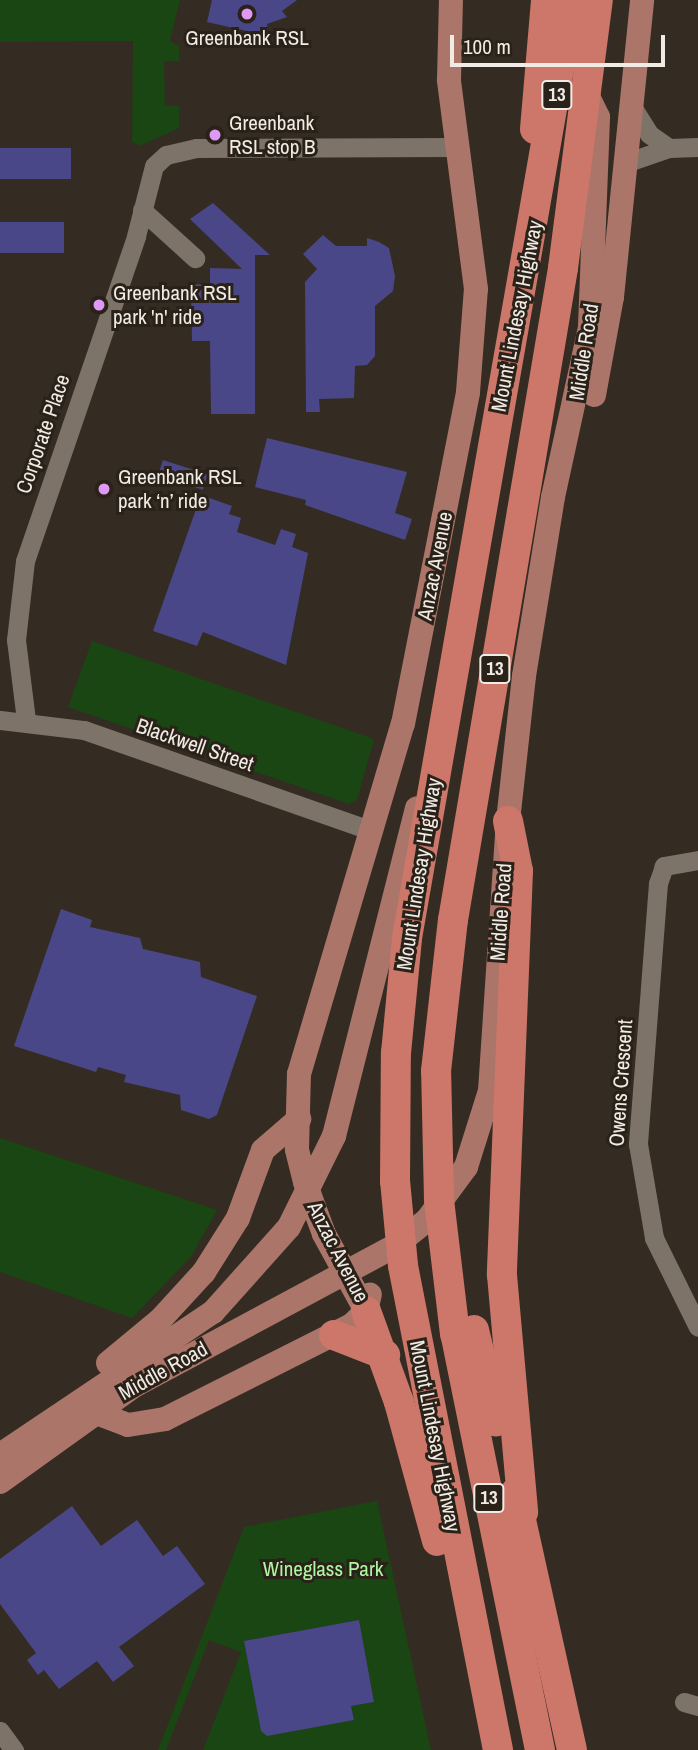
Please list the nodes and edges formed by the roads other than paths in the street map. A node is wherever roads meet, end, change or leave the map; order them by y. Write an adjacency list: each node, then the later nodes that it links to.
1 (451, 0): 8 (main road, Anzac Avenue)
2 (546, 0): 12 (highway)
3 (571, 0): 12 (highway, Mount Lindesay Highway / 13)
4 (598, 0): 6 (highway, Mount Lindesay Highway / 13)
5 (642, 0): 7 (main road)
6 (587, 94): 15 (main road, Middle Road); 23 (highway, Mount Lindesay Highway / 13)
7 (633, 108): 10 (street); 11 (main road)
8 (457, 147): 13 (street, Corporate Place); 20 (main road, Anzac Avenue)
9 (698, 147): 10 (street)
10 (669, 148): 11 (street)
11 (628, 162): 15 (main road)
12 (541, 189): 18 (highway, Mount Lindesay Highway / 13)
13 (142, 210): 14 (street); 17 (street, Corporate Place)
14 (195, 258)
15 (547, 548): 19 (main road, Middle Road)
16 (0, 720): 17 (street, Blackwell Street)
17 (26, 720): 20 (street, Blackwell Street)
18 (438, 757): 28 (main road, Middle Road); 32 (highway, Mount Lindesay Highway / 13)
19 (508, 821): 28 (main road, Middle Road); 31 (highway)
20 (372, 831): 22 (main road, Anzac Avenue)
21 (698, 860): 25 (street, Owens Crescent)
22 (299, 1119): 24 (main road, Anzac Avenue); 28 (main road)
23 (442, 1246): 31 (highway); 36 (highway, Mount Lindesay Highway / 13)
24 (366, 1311): 26 (main road); 27 (highway)
25 (698, 1327)
26 (334, 1335): 27 (highway); 28 (main road)
27 (385, 1355): 32 (highway)
28 (90, 1403): 29 (main road, Middle Road); 30 (main road, Middle Road)
29 (0, 1455)
30 (0, 1482)
31 (523, 1512): 37 (highway)
32 (477, 1646): 35 (highway, Mount Lindesay Highway / 13)
33 (0, 1731): 34 (street)
34 (14, 1750)
35 (498, 1750)
36 (540, 1750)
37 (572, 1750)

